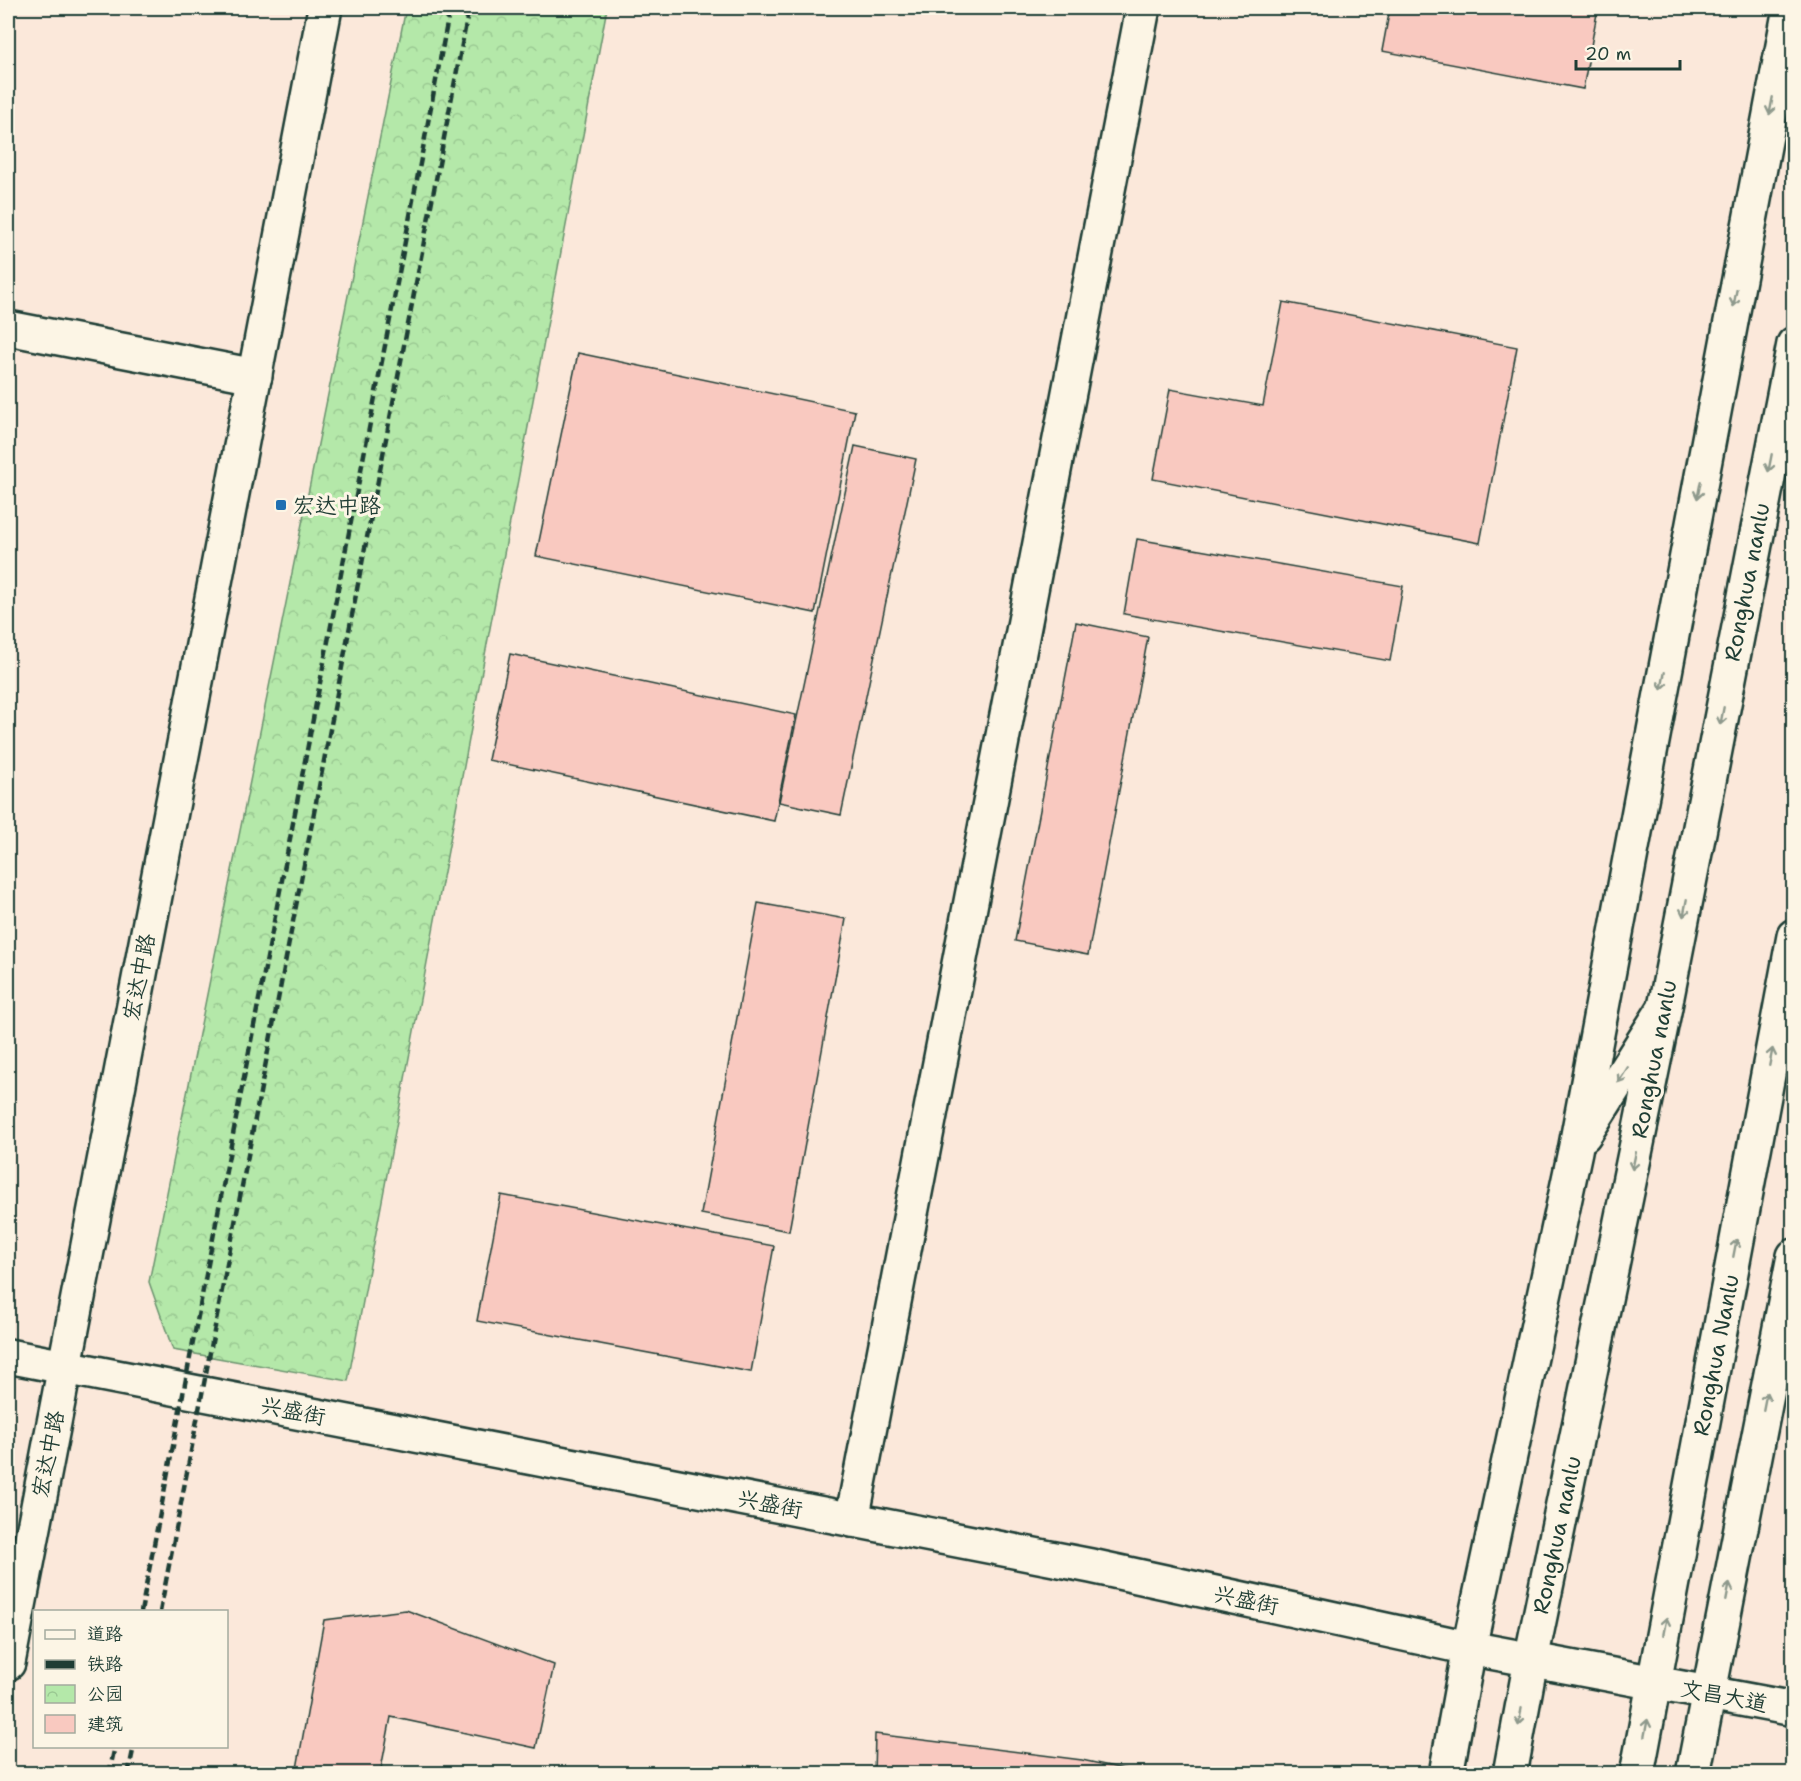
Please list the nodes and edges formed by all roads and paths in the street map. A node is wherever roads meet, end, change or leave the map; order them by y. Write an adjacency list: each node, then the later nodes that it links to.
1 (325, 8): 6 (street, 宏达中路)
2 (1143, 8): 13 (street)
3 (1790, 8): 9 (street, one-way to 9)
4 (8, 328): 6 (street)
5 (1794, 344): 8 (street, Ronghua nanlu, one-way to 8)
6 (255, 376): 12 (street, 宏达中路)
7 (1794, 936): 17 (street, Ronghua Nanlu, one-way to 7)
8 (1665, 1008): 9 (street, one-way to 9); 15 (street, Ronghua nanlu, one-way to 15)
9 (1575, 1151): 14 (street)
10 (1794, 1256): 18 (street, one-way to 10)
11 (8, 1356): 12 (street, 兴盛街)
12 (64, 1367): 13 (street, 兴盛街); 16 (street, 宏达中路)
13 (852, 1521): 14 (street, 兴盛街)
14 (1469, 1648): 15 (street, 兴盛街); 20 (street)
15 (1531, 1660): 17 (street, 文昌大道); 21 (street, Ronghua nanlu, one-way to 21)
16 (8, 1663)
17 (1654, 1683): 18 (street, 文昌大道); 22 (street, Ronghua Nanlu, one-way to 17)
18 (1708, 1693): 19 (street, 文昌大道); 23 (street)
19 (1794, 1709)
20 (1446, 1773)
21 (1510, 1773)
22 (1637, 1773)
23 (1693, 1773)

